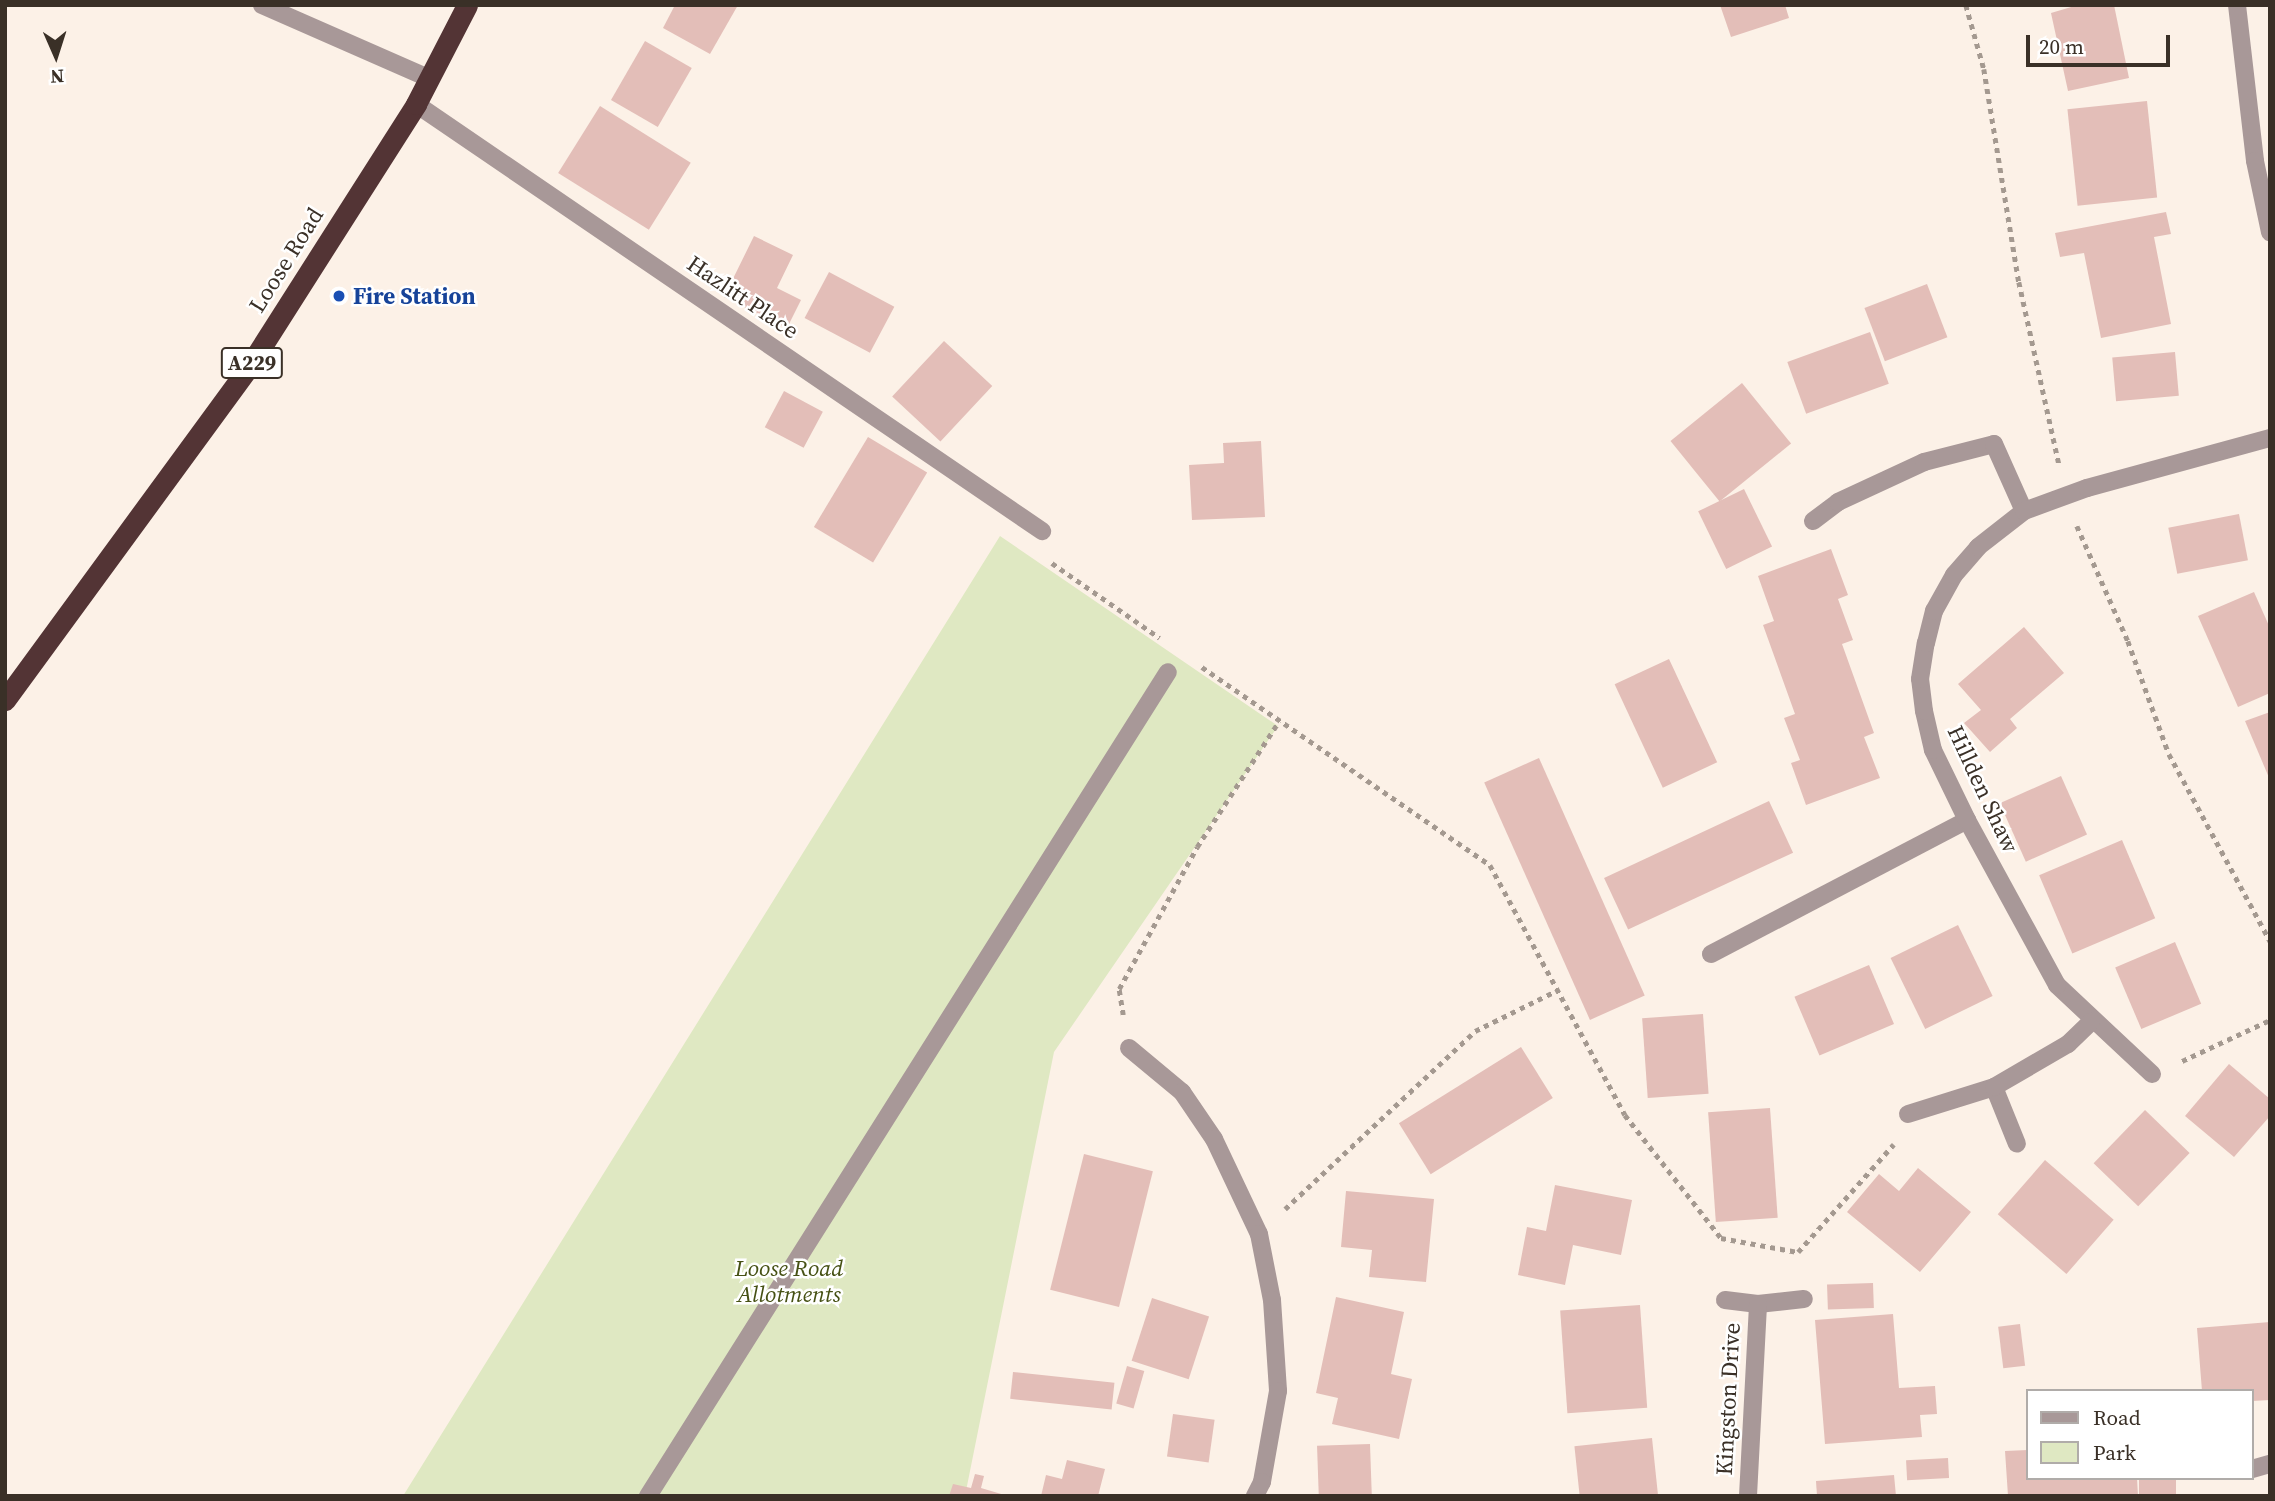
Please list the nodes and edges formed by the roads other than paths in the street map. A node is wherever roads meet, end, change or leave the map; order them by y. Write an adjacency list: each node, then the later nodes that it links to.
1 (261, 5): 4 (street)
2 (467, 5): 4 (highway, Loose Road / A229)
3 (2237, 5): 6 (street)
4 (428, 78): 5 (highway, Loose Road / A229)
5 (416, 104): 10 (street, Hazlitt Place); 12 (highway, Loose Road / A229)
6 (2270, 232)
7 (2270, 438): 8 (street, Hillden Shaw)
8 (2024, 511): 9 (street); 13 (street, Hillden Shaw)
9 (1813, 521)
10 (1042, 531)
11 (1168, 673): 24 (street)
12 (5, 700)
13 (1966, 820): 14 (street); 15 (street, Hillden Shaw)
14 (1711, 954)
15 (2091, 1022): 17 (street, Hillden Shaw); 18 (street)
16 (1129, 1048): 25 (street)
17 (2152, 1074)
18 (1994, 1087): 19 (street); 20 (street)
19 (1908, 1114)
20 (2017, 1144)
21 (1804, 1299): 23 (street, Kingston Drive)
22 (1725, 1300): 23 (street, Kingston Drive)
23 (1758, 1304): 26 (street, Kingston Drive)
24 (648, 1496)
25 (1255, 1496)
26 (1748, 1496)

